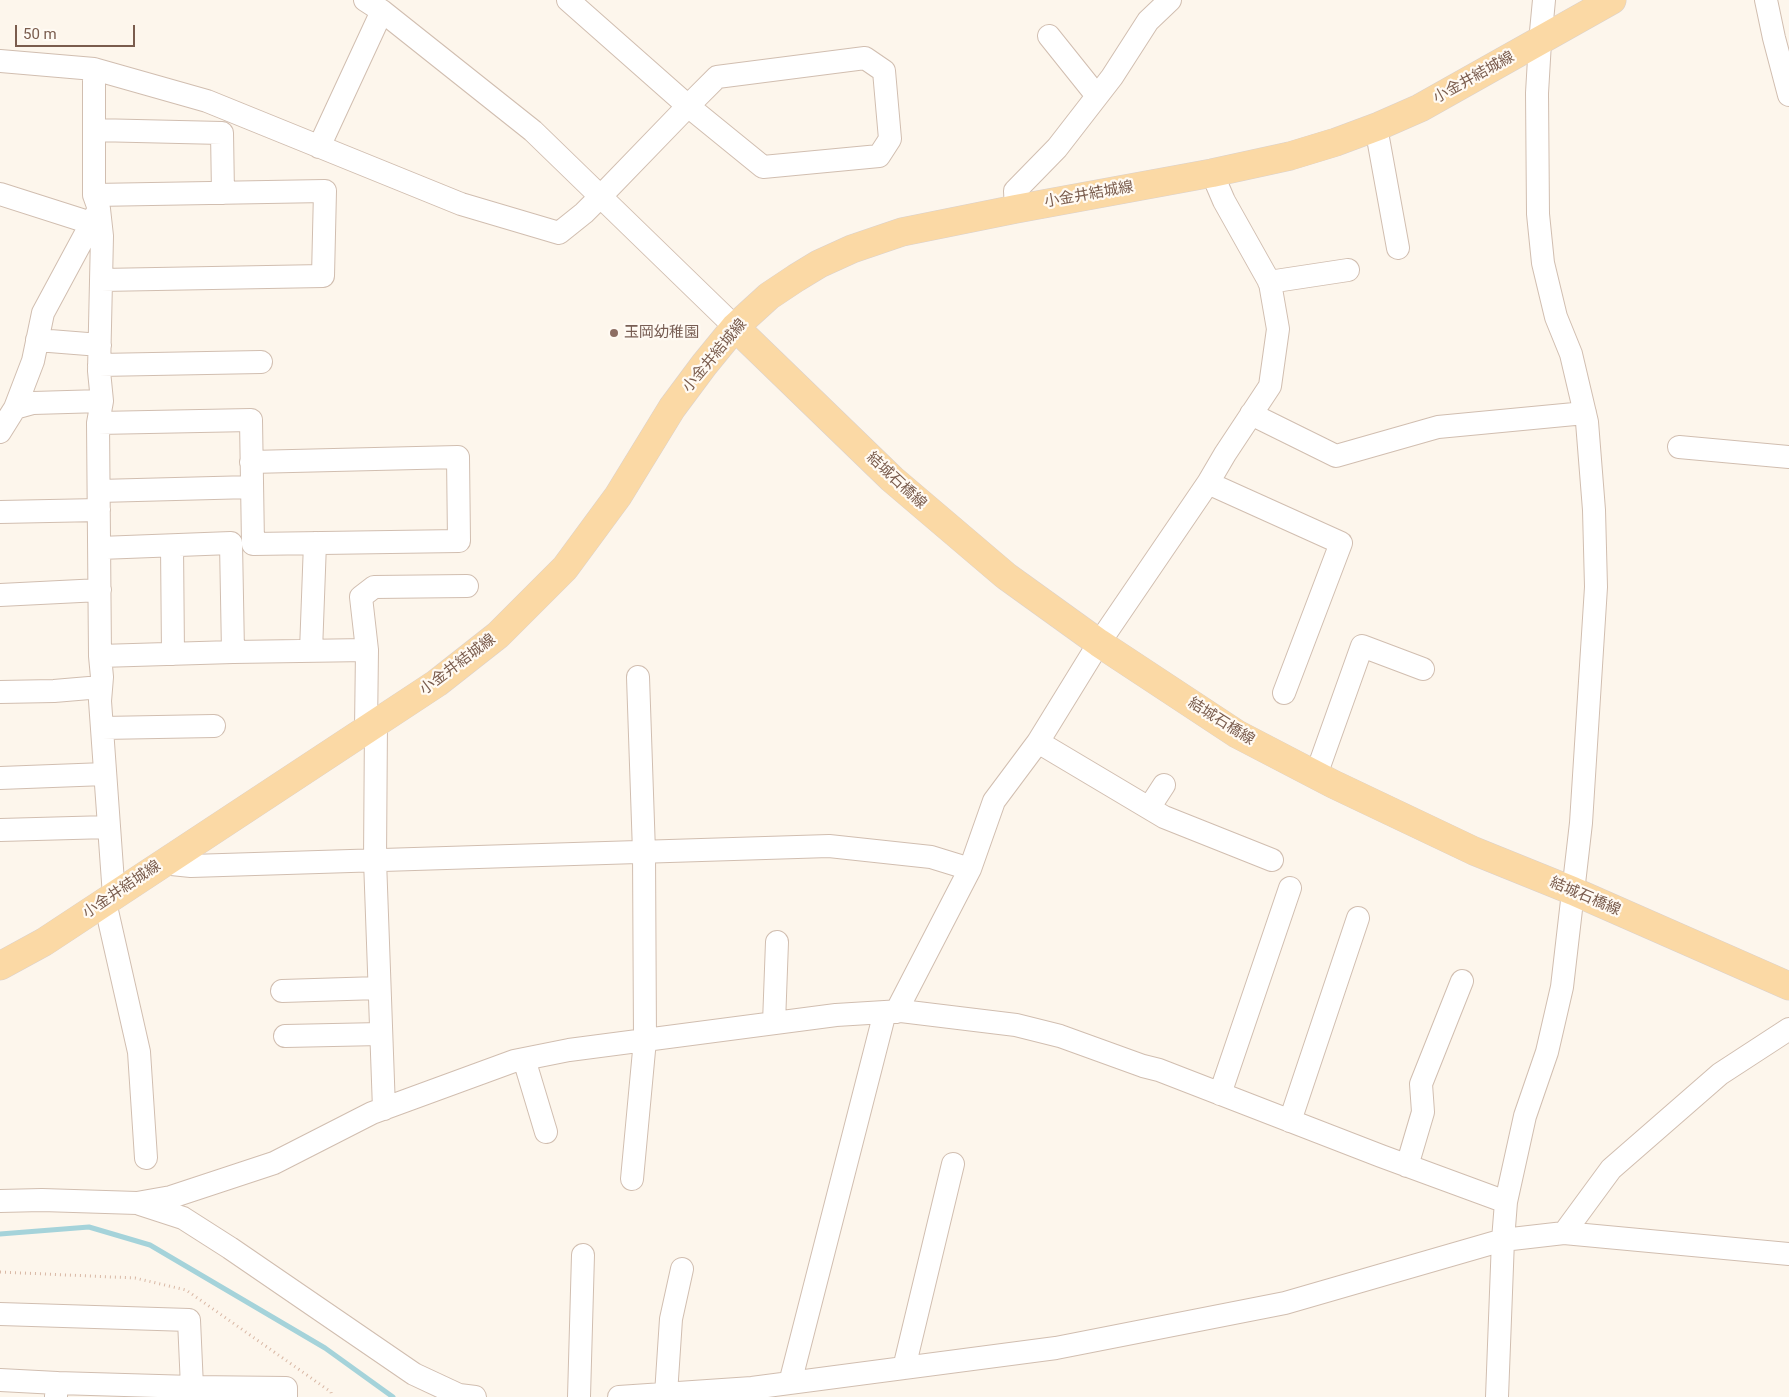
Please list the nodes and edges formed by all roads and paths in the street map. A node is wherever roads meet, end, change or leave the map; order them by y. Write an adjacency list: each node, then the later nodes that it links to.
1 (1170, 0): 12 (street)
2 (1544, 0): 8 (street)
3 (1612, 0): 8 (main road, 小金井結城線)
4 (1766, 0): 11 (street)
5 (576, 2): 13 (street)
6 (374, 6): 16 (street); 20 (street)
7 (1049, 36): 12 (street)
8 (1540, 42): 14 (main road, 小金井結城線); 33 (street)
9 (0, 61): 10 (street)
10 (94, 69): 15 (street); 16 (street)
11 (1789, 95)
12 (1097, 96): 22 (street)
13 (688, 106): 13 (street); 20 (street)
14 (1376, 127): 17 (main road, 小金井結城線); 23 (street)
15 (94, 130): 18 (street); 21 (street)
16 (319, 147): 20 (street)
17 (1212, 173): 22 (main road, 小金井結城線); 26 (street)
18 (223, 193): 21 (street); 25 (street)
19 (0, 194): 21 (street)
20 (600, 197): 27 (street)
21 (95, 209): 25 (street); 28 (street)
22 (1016, 209): 27 (main road, 小金井結城線)
23 (1398, 248)
24 (1348, 270): 26 (street)
25 (102, 280): 29 (street)
26 (1269, 282): 34 (street)
27 (735, 328): 49 (main road, 結城石橋線); 61 (main road, 小金井結城線)
28 (37, 340): 29 (street); 31 (street)
29 (100, 355): 30 (street); 32 (street)
30 (261, 362)
31 (15, 408): 32 (street); 35 (street)
32 (100, 412): 38 (street); 41 (street)
33 (1585, 413): 34 (street); 77 (street)
34 (1251, 414): 39 (street)
35 (0, 432)
36 (1679, 447): 37 (street)
37 (1789, 457)
38 (252, 462): 40 (street); 43 (street)
39 (1208, 483): 49 (street); 59 (street)
40 (252, 487): 41 (street); 43 (street)
41 (99, 500): 42 (street); 45 (street)
42 (0, 512)
43 (315, 543): 51 (street)
44 (172, 546): 45 (street); 52 (street); 53 (street)
45 (100, 548): 47 (street)
46 (467, 586): 50 (street)
47 (100, 590): 48 (street); 54 (street)
48 (0, 595)
49 (1099, 643): 63 (street); 65 (main road, 結城石橋線)
50 (367, 650): 51 (street); 61 (street)
51 (311, 651): 52 (street)
52 (233, 652): 53 (street)
53 (173, 654): 54 (street)
54 (100, 656): 57 (street)
55 (1424, 669): 65 (street)
56 (638, 676): 71 (street)
57 (101, 687): 58 (street); 62 (street)
58 (0, 692)
59 (1284, 693)
60 (214, 726): 62 (street)
61 (371, 726): 72 (street); 74 (main road, 小金井結城線)
62 (102, 728): 64 (street)
63 (1038, 742): 68 (street); 75 (street)
64 (105, 774): 66 (street); 69 (street)
65 (1316, 775): 77 (main road, 結城石橋線)
66 (0, 778)
67 (1164, 784): 68 (street)
68 (1149, 808): 73 (street)
69 (109, 827): 70 (street); 78 (street)
70 (0, 830)
71 (644, 852): 72 (street); 75 (street); 91 (street)
72 (376, 860): 74 (street); 84 (street)
73 (1272, 860)
74 (162, 863): 78 (main road, 小金井結城線)
75 (970, 869): 86 (street)
76 (1290, 888): 93 (street)
77 (1573, 891): 83 (main road, 結城石橋線); 102 (street)
78 (110, 899): 81 (main road, 小金井結城線); 97 (street)
79 (1358, 918): 95 (street)
80 (778, 942): 87 (street)
81 (0, 966)
82 (1462, 981): 99 (street)
83 (1789, 986)
84 (379, 988): 85 (street); 89 (street)
85 (282, 991)
86 (891, 1012): 87 (street); 93 (street); 112 (street)
87 (774, 1023): 91 (street)
88 (1789, 1029): 104 (street)
89 (381, 1034): 90 (street); 94 (street)
90 (285, 1036)
91 (645, 1040): 92 (street); 100 (street)
92 (524, 1059): 94 (street); 96 (street)
93 (1220, 1094): 95 (street)
94 (384, 1109): 103 (street)
95 (1290, 1121): 99 (street)
96 (546, 1132)
97 (146, 1158)
98 (953, 1164): 110 (street)
99 (1407, 1166): 102 (street)
100 (632, 1179)
101 (0, 1201): 103 (street)
102 (1506, 1202): 105 (street)
103 (137, 1203): 117 (street)
104 (1564, 1233): 105 (street); 106 (street)
105 (1502, 1240): 110 (street); 120 (street)
106 (1789, 1254)
107 (583, 1255): 118 (street)
108 (682, 1269): 115 (street)
109 (0, 1314): 113 (street)
110 (904, 1368): 112 (street)
111 (0, 1380): 114 (street)
112 (790, 1383): 115 (street)
113 (192, 1386): 114 (street); 116 (street)
114 (57, 1390)
115 (666, 1394): 119 (street)
116 (286, 1397)
117 (475, 1397)
118 (579, 1397)
119 (618, 1397)
120 (1498, 1397)

